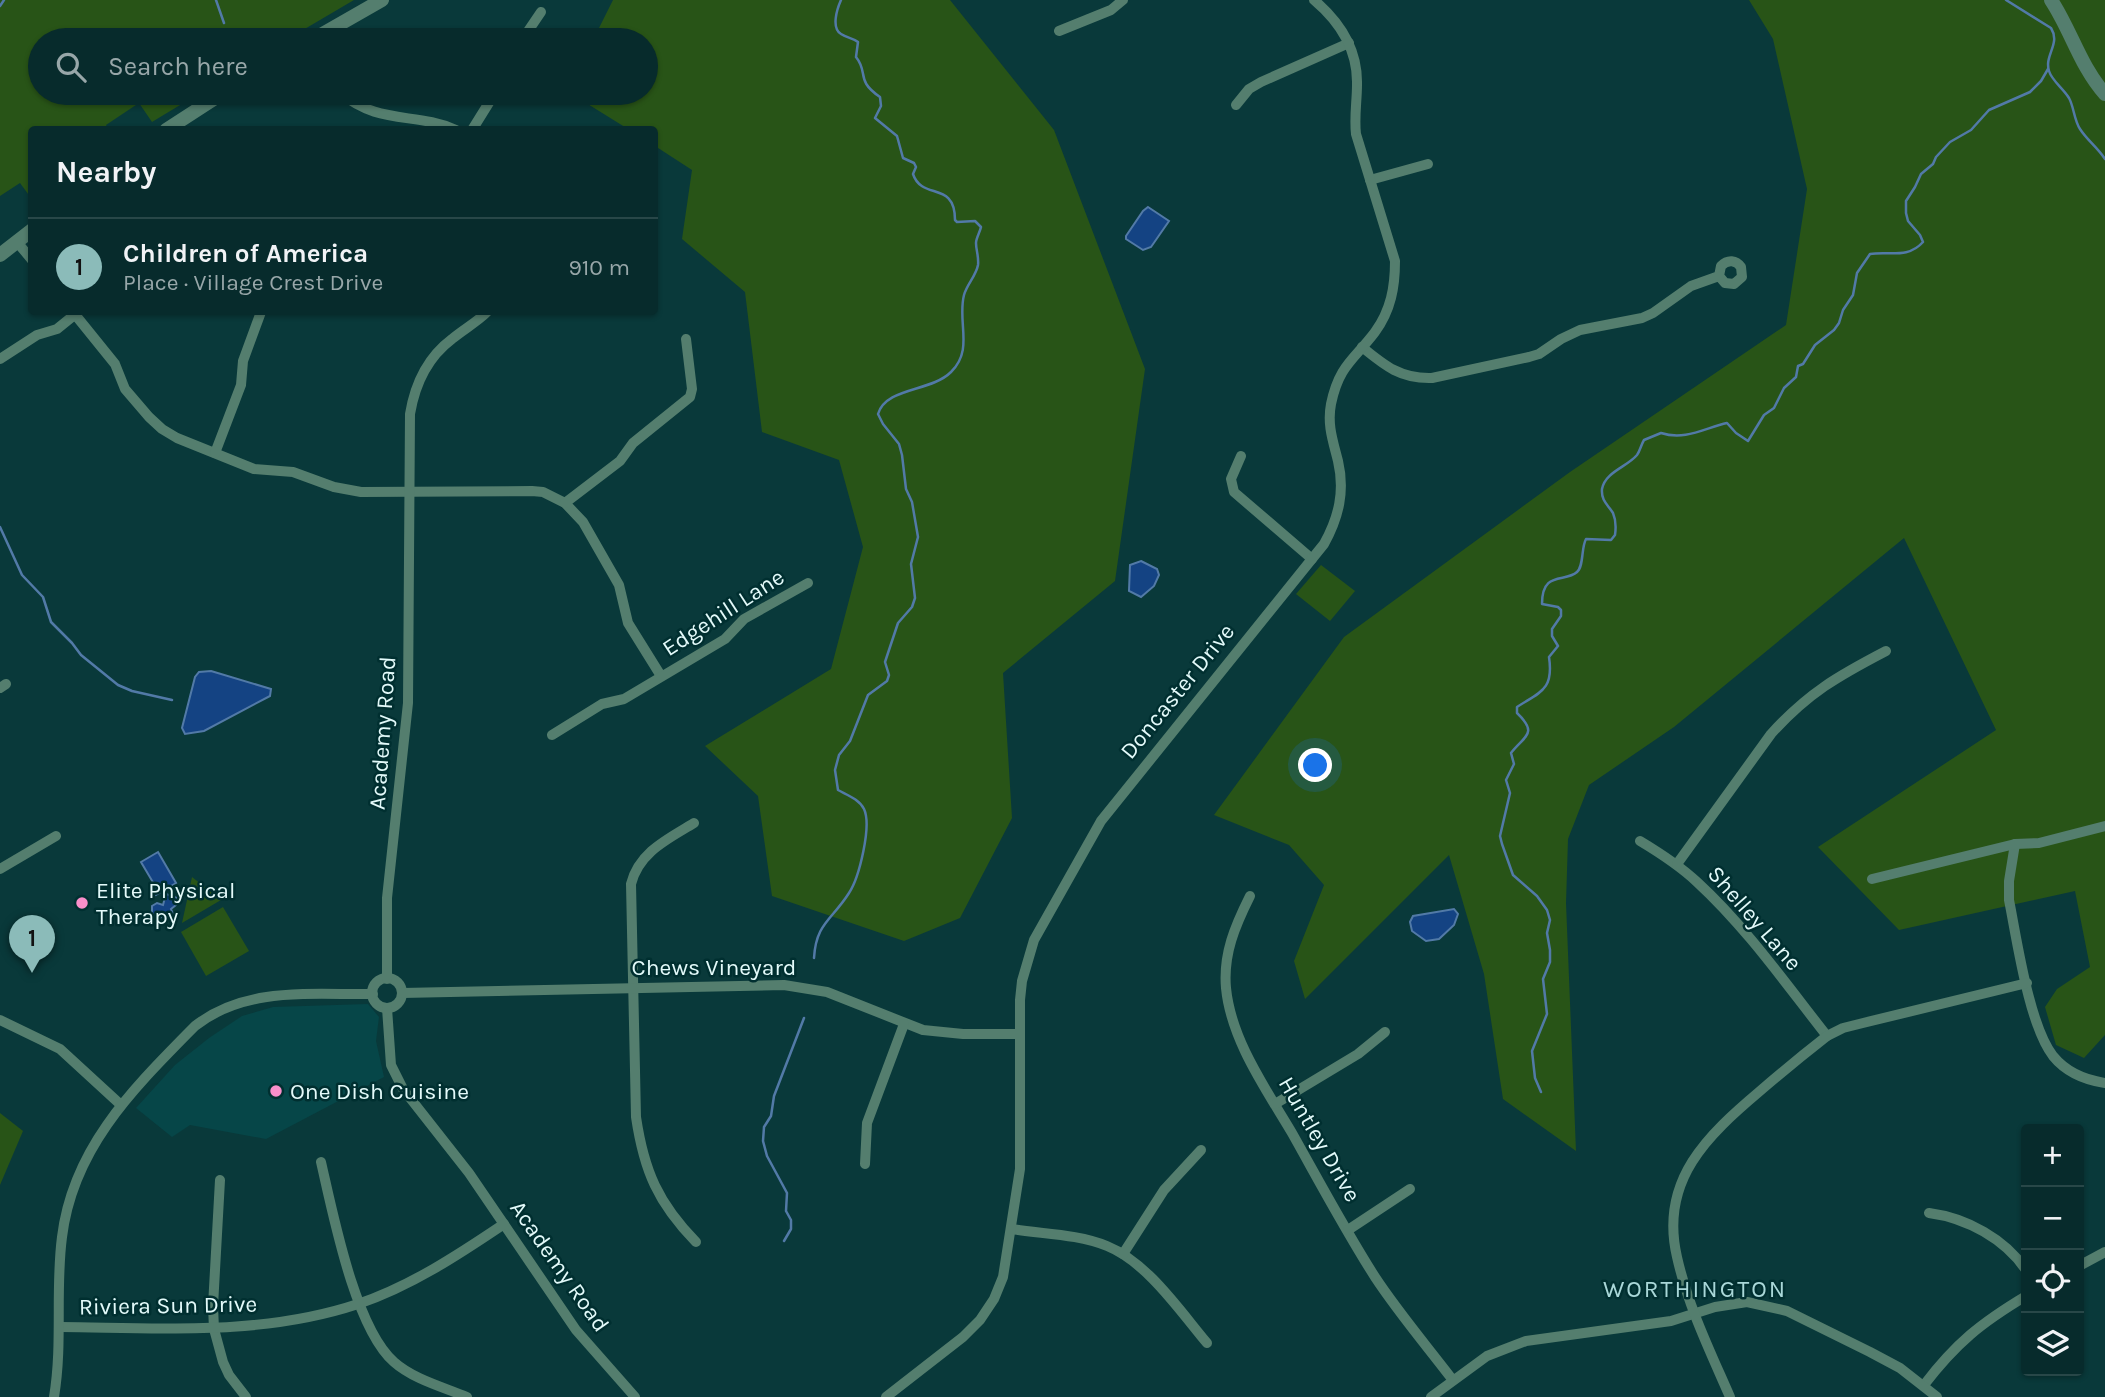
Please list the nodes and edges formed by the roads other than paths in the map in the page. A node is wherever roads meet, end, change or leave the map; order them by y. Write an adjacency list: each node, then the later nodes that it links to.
1 (382, 0): 6 (street)
2 (1123, 0): 8 (street)
3 (1314, 0): 9 (street, Doncaster Drive)
4 (2051, 0): 10 (street)
5 (541, 12): 7 (street)
6 (333, 28)
7 (530, 28)
8 (1059, 31)
9 (1349, 43): 14 (street); 19 (street, Doncaster Drive)
10 (2105, 94)
11 (205, 105): 15 (street)
12 (361, 105): 16 (street)
13 (488, 105): 17 (street)
14 (1236, 105)
15 (172, 126)
16 (443, 126)
17 (474, 126)
18 (1428, 164): 19 (street)
19 (1370, 180): 30 (street, Doncaster Drive)
20 (28, 233): 21 (street)
21 (17, 242): 22 (street); 23 (street)
22 (0, 254)
23 (28, 255)
24 (1719, 276): 30 (street)
25 (72, 315): 31 (street)
26 (77, 315): 32 (street)
27 (260, 315): 32 (street)
28 (484, 315): 34 (street, Academy Road)
29 (686, 339): 35 (street)
30 (1362, 347): 36 (street, Doncaster Drive)
31 (0, 359)
32 (215, 453): 34 (street)
33 (1241, 456): 36 (street)
34 (410, 491): 35 (street); 50 (street, Academy Road)
35 (565, 502): 39 (street)
36 (1312, 559): 59 (street, Doncaster Drive)
37 (808, 583): 39 (street, Edgehill Lane)
38 (1886, 650): 46 (street)
39 (661, 676): 40 (street, Edgehill Lane)
40 (552, 735)
41 (694, 823): 52 (street)
42 (2105, 826): 45 (street)
43 (56, 836): 47 (street)
44 (1640, 841): 46 (street, Shelley Lane)
45 (2015, 844): 48 (street); 51 (street)
46 (1677, 864): 60 (street, Shelley Lane)
47 (0, 870)
48 (1871, 879)
49 (1250, 896): 62 (street, Huntley Drive)
50 (387, 979): 53 (street); 54 (street)
51 (2027, 983): 60 (street); 61 (street)
52 (634, 988): 53 (street, Chews Vineyard); 57 (street, Chews Vineyard); 73 (street)
53 (402, 993): 55 (street)
54 (373, 994): 55 (street); 63 (street)
55 (387, 1008): 70 (street, Academy Road)
56 (0, 1020): 63 (street)
57 (904, 1024): 59 (street, Chews Vineyard); 66 (street)
58 (1385, 1032): 62 (street)
59 (1018, 1034): 71 (street, Doncaster Drive)
60 (1827, 1037): 80 (street)
61 (2105, 1083)
62 (1275, 1104): 72 (street, Huntley Drive)
63 (121, 1105): 81 (street)
64 (1200, 1150): 75 (street)
65 (321, 1162): 79 (street)
66 (865, 1164)
67 (220, 1180): 82 (street)
68 (1410, 1189): 72 (street)
69 (1929, 1213): 77 (street)
70 (504, 1224): 79 (street, Riviera Sun Drive); 89 (street, Academy Road)
71 (1012, 1229): 75 (street); 90 (street, Doncaster Drive)
72 (1348, 1230): 84 (street, Huntley Drive)
73 (696, 1242)
74 (2105, 1252): 76 (street)
75 (1123, 1254): 83 (street)
76 (2084, 1263)
77 (2021, 1264)
78 (2021, 1299): 85 (street)
79 (360, 1304): 82 (street, Riviera Sun Drive); 88 (street)
80 (1694, 1315): 84 (street); 85 (street); 92 (street)
81 (61, 1327): 82 (street, Riviera Sun Drive); 86 (street)
82 (214, 1329): 87 (street)
83 (1208, 1343)
84 (1452, 1379): 91 (street)
85 (1924, 1385): 93 (street)
86 (54, 1397)
87 (246, 1397)
88 (467, 1397)
89 (635, 1397)
90 (887, 1397)
91 (1431, 1397)
92 (1730, 1397)
93 (1937, 1397)

